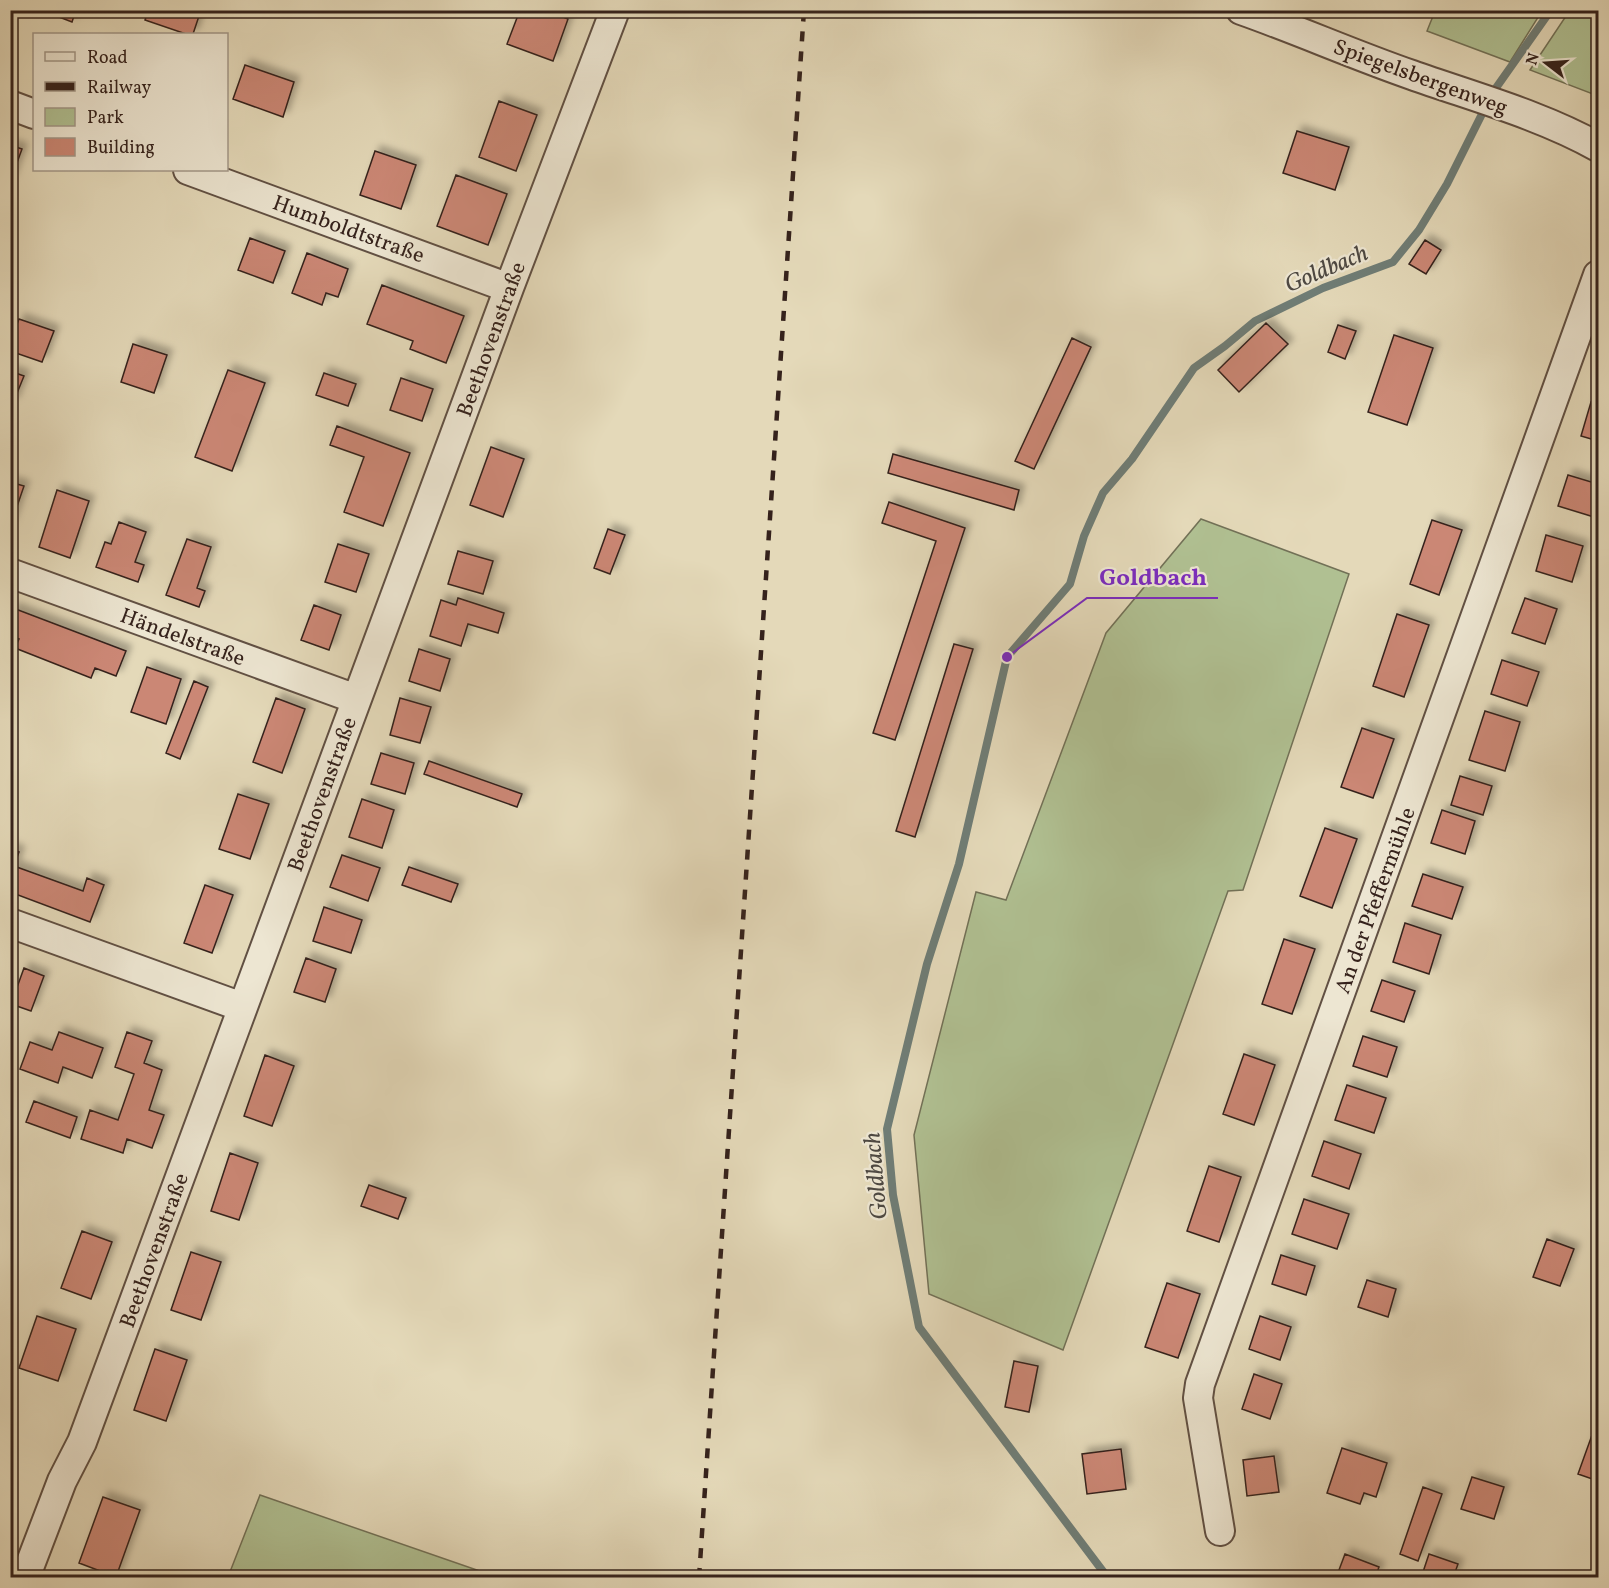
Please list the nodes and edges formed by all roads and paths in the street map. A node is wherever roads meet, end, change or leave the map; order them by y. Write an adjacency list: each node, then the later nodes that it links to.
1 (615, 10): 8 (street, Beethovenstraße)
2 (1241, 10): 5 (street, Spiegelsbergenweg)
3 (10, 105): 4 (street)
4 (33, 114)
5 (1599, 147)
6 (191, 171): 8 (street, Humboldtstraße)
7 (1599, 275): 13 (street, An der Pfeffermühle)
8 (509, 288): 10 (street, Beethovenstraße)
9 (10, 573): 10 (street, Händelstraße)
10 (356, 699): 12 (street, Beethovenstraße)
11 (10, 923): 12 (street)
12 (242, 1007): 14 (street, Beethovenstraße)
13 (1220, 1531)
14 (25, 1578)

